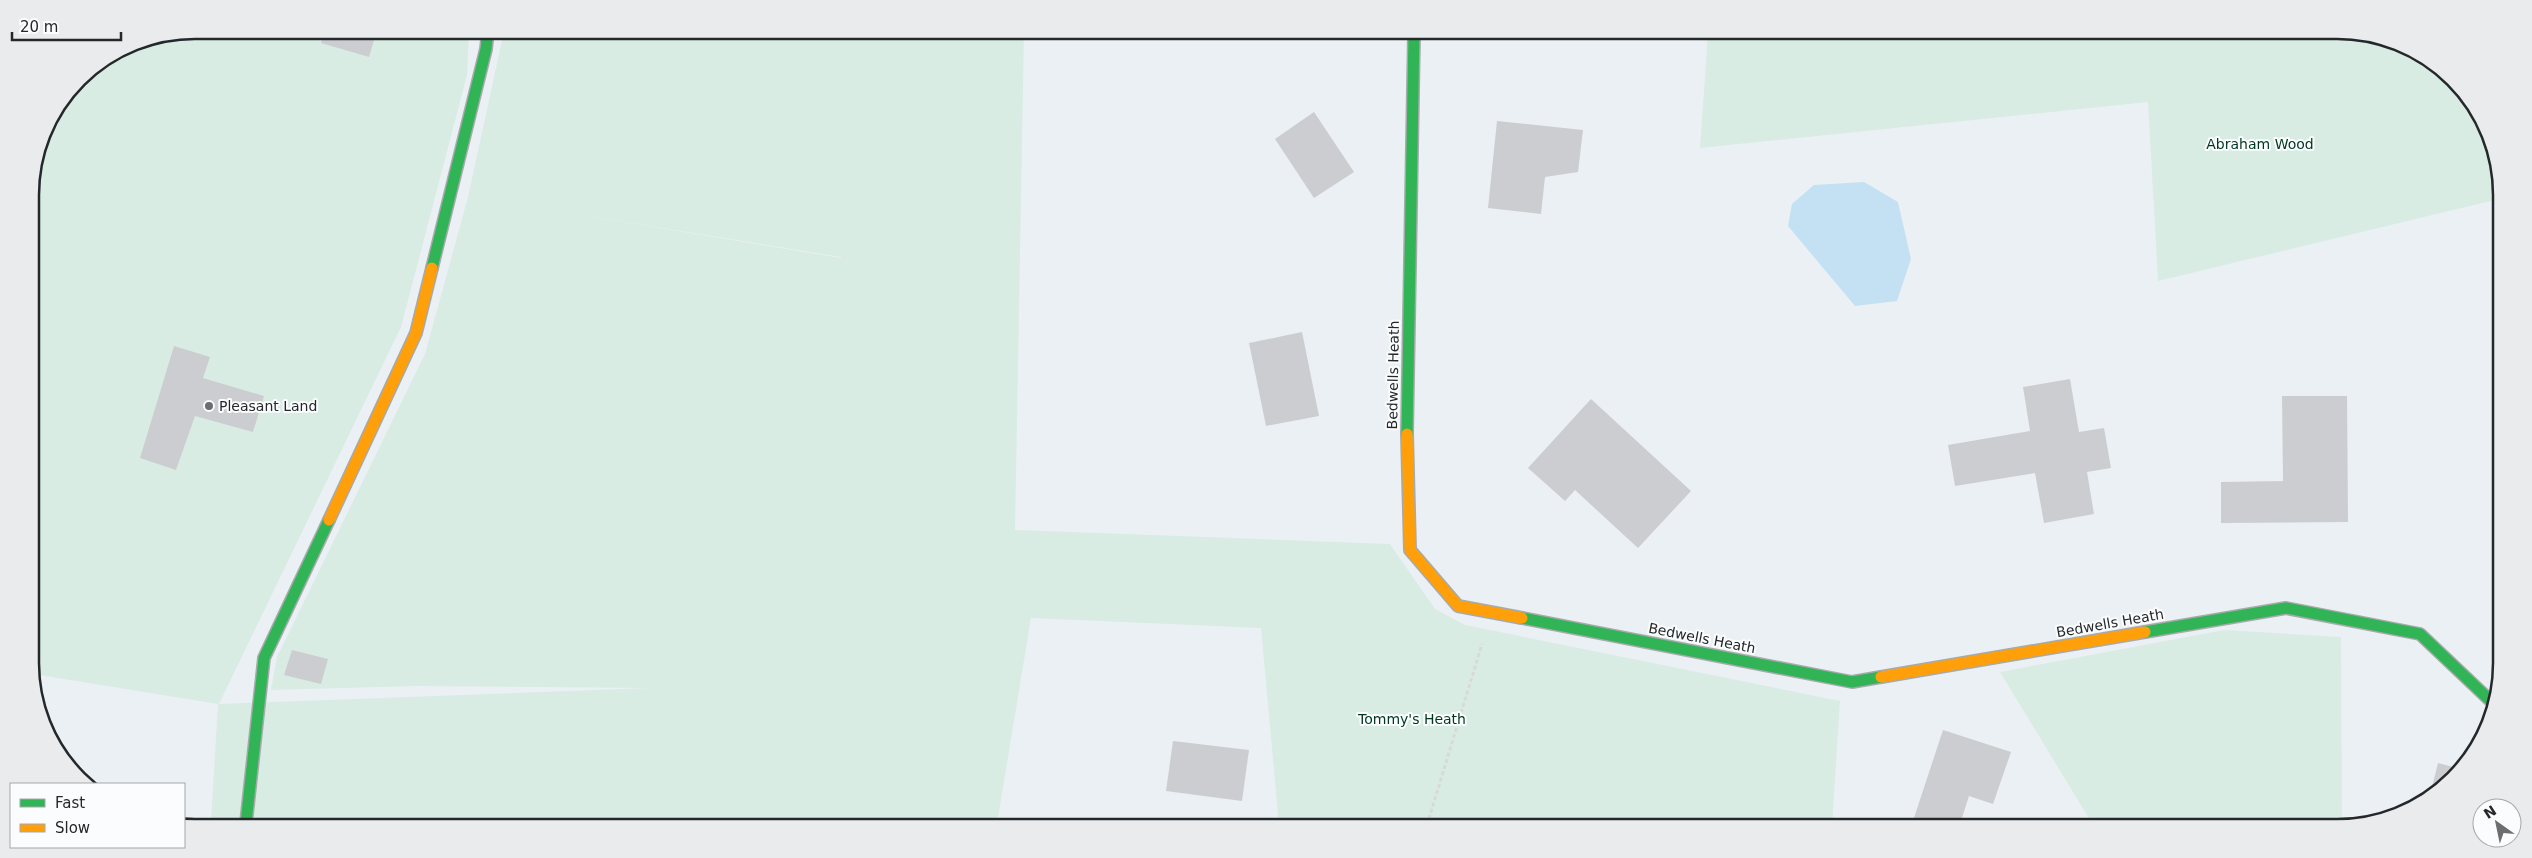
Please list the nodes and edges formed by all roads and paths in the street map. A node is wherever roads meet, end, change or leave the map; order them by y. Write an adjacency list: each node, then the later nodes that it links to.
1 (487, 39): 5 (street)
2 (1414, 39): 3 (street, Bedwells Heath)
3 (1492, 613): 4 (street, Bedwells Heath); 6 (path)
4 (2489, 699)
5 (246, 819)
6 (1429, 819)

